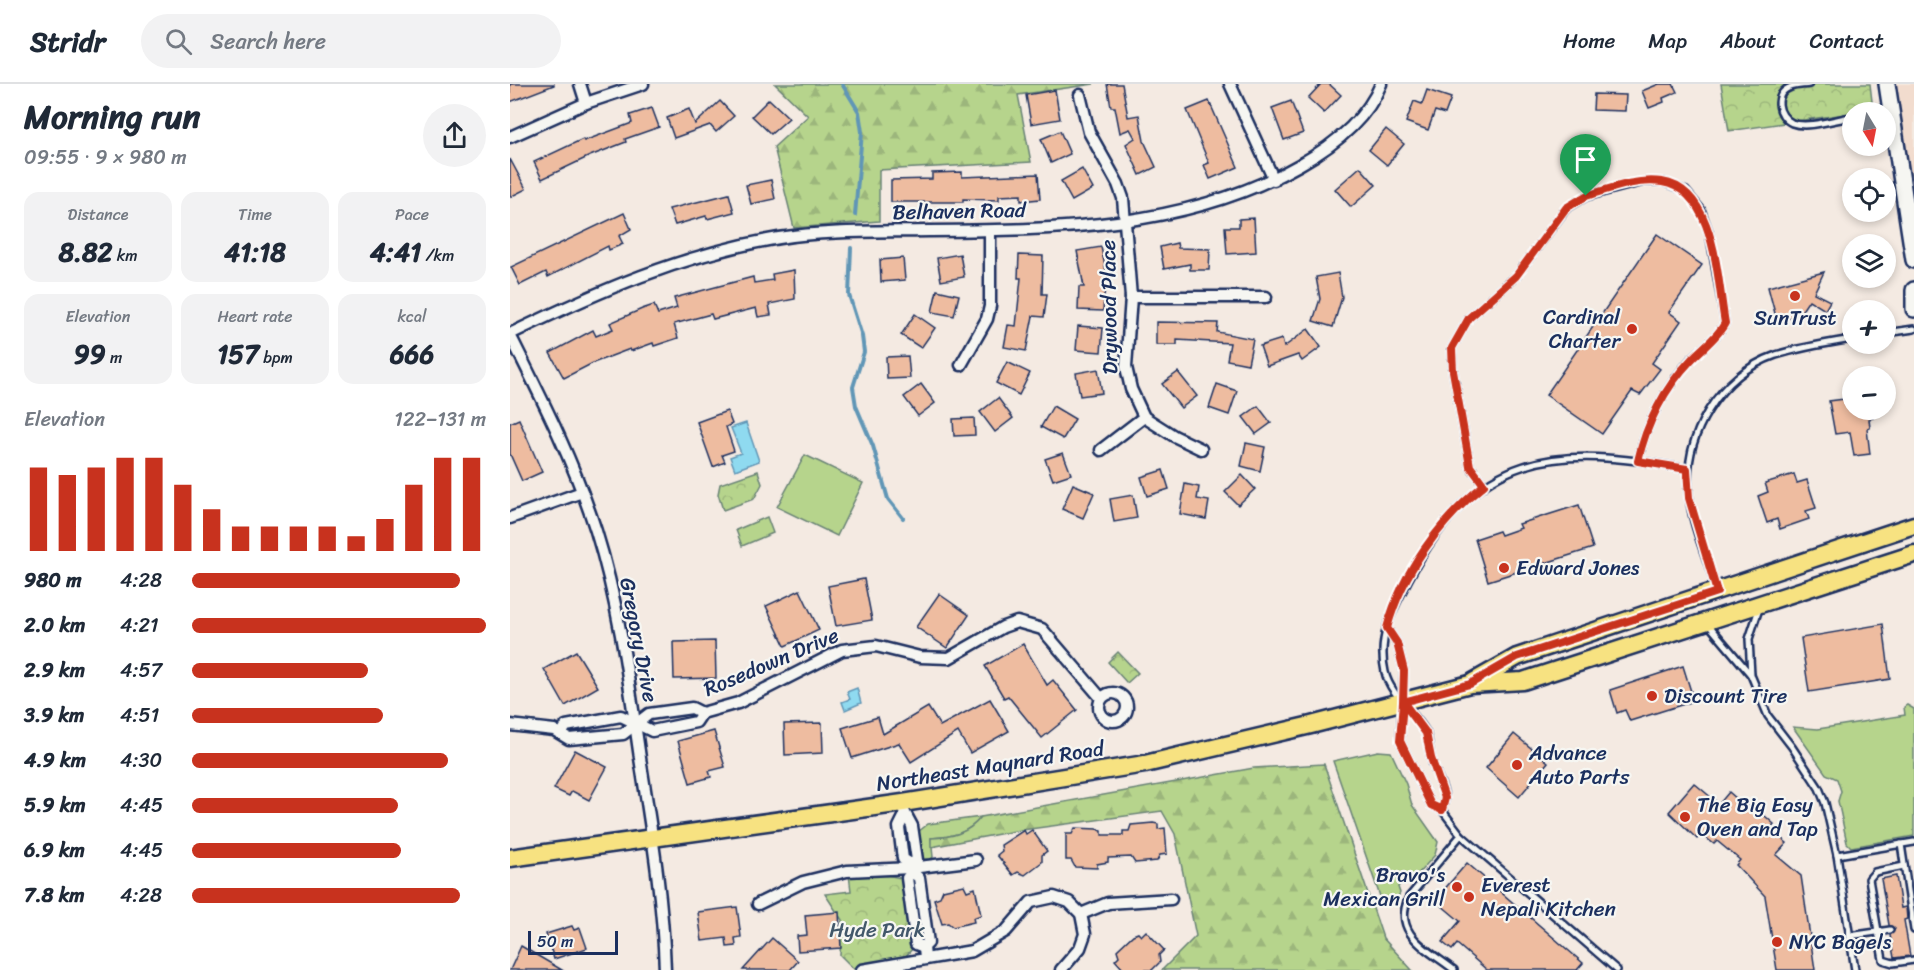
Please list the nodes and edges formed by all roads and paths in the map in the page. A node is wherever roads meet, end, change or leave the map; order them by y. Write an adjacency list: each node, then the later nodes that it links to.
1 (580, 84): 9 (street)
2 (643, 84): 9 (street)
3 (1230, 84): 13 (street)
4 (1381, 84): 13 (street, Belhaven Road)
5 (1809, 84): 10 (lane)
6 (1887, 84): 8 (main road)
7 (1080, 95): 14 (street, Drywood Place)
8 (1888, 102)
9 (586, 103): 11 (street)
10 (1842, 118)
11 (510, 137)
12 (1896, 156): 16 (main road)
13 (1274, 180): 14 (street, Belhaven Road)
14 (1126, 220): 15 (street, Belhaven Road); 18 (street, Drywood Place)
15 (990, 231): 23 (street, Belhaven Road); 25 (street)
16 (1914, 260)
17 (1914, 290): 20 (main road)
18 (1131, 297): 19 (street); 26 (street, Drywood Place)
19 (1266, 297)
20 (1914, 309)
21 (1914, 328): 22 (lane)
22 (1896, 331)
23 (510, 334): 32 (street, Gregory Drive)
24 (1842, 341): 30 (lane)
25 (961, 365)
26 (1144, 417): 27 (street); 28 (street)
27 (1201, 449)
28 (1101, 450)
29 (1638, 461): 30 (lane); 31 (lane); 31 (lane)
30 (1687, 469): 36 (lane)
31 (1484, 485): 39 (lane)
32 (582, 492): 33 (street); 45 (street, Gregory Drive)
33 (510, 518)
34 (1914, 525): 36 (main road, Northeast Maynard Road)
35 (1914, 554): 37 (main road, Northeast Maynard Road)
36 (1717, 592): 41 (main road, Northeast Maynard Road)
37 (1761, 604): 38 (main road, Northeast Maynard Road); 40 (lane)
38 (1707, 622): 40 (lane); 41 (main road, Northeast Maynard Road)
39 (1387, 628): 43 (lane); 43 (lane)
40 (1750, 675): 54 (lane)
41 (1470, 684): 43 (main road, Northeast Maynard Road)
42 (1101, 698): 44 (street, Rosedown Drive)
43 (1403, 702): 48 (main road, Northeast Maynard Road); 49 (lane); 49 (lane)
44 (702, 713): 45 (street, Rosedown Drive); 45 (street, Rosedown Drive)
45 (635, 724): 47 (street); 47 (street); 51 (street, Gregory Drive)
46 (510, 725): 47 (street)
47 (562, 733)
48 (904, 809): 51 (main road, Northeast Maynard Road); 58 (street)
49 (1442, 810): 50 (lane)
50 (1461, 835): 72 (lane); 73 (lane)
51 (652, 837): 55 (main road, Northeast Maynard Road); 69 (street, Gregory Drive)
52 (1914, 842): 53 (lane)
53 (1901, 844): 54 (lane); 57 (lane)
54 (1837, 855): 66 (lane)
55 (510, 858)
56 (976, 860): 58 (street)
57 (1904, 866): 63 (lane); 65 (lane)
58 (911, 868): 60 (street); 67 (street)
59 (1171, 899): 61 (street)
60 (758, 904)
61 (1081, 914): 67 (street); 71 (street)
62 (1906, 928): 63 (lane)
63 (1914, 928)
64 (1890, 930): 65 (lane)
65 (1878, 932): 66 (lane); 68 (lane)
66 (1849, 936): 74 (lane)
67 (924, 952): 70 (street)
68 (1914, 960)
69 (665, 970)
70 (862, 970)
71 (1061, 970)
72 (1454, 970)
73 (1617, 970)
74 (1855, 970)

